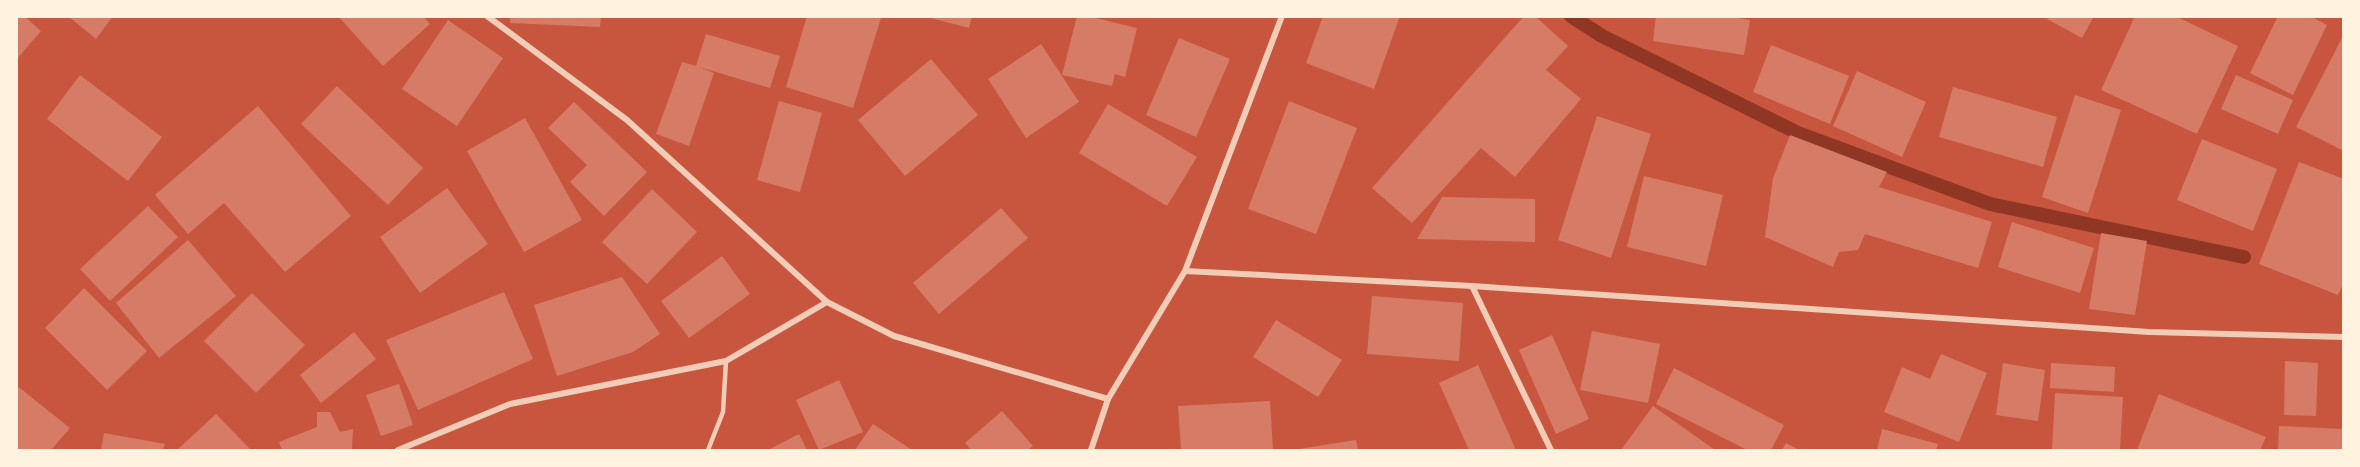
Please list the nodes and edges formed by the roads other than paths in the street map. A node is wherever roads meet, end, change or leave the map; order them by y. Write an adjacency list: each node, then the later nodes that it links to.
1 (487, 16): 5 (street)
2 (1282, 16): 3 (street)
3 (1185, 271): 4 (street); 8 (street)
4 (1472, 286): 6 (street); 12 (street)
5 (826, 303): 7 (street); 8 (street)
6 (2343, 337)
7 (726, 361): 9 (street); 10 (lane)
8 (1108, 399): 11 (street)
9 (398, 450)
10 (708, 450)
11 (1091, 450)
12 (1551, 450)

